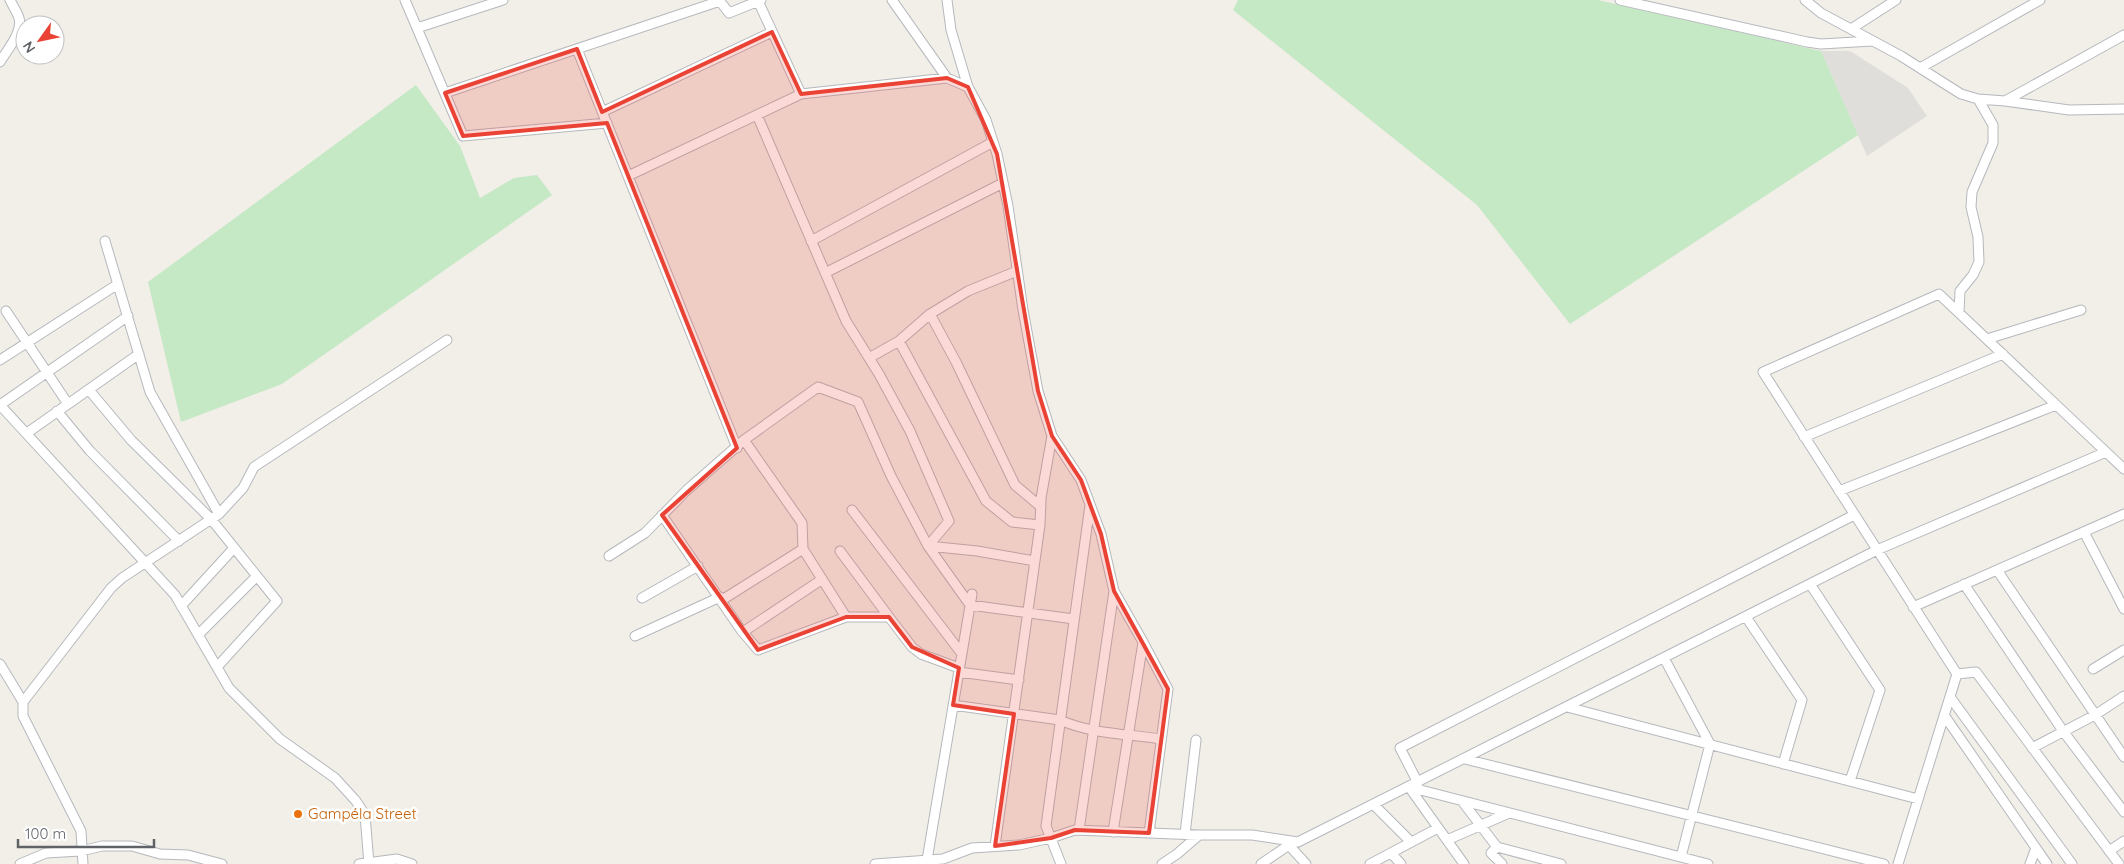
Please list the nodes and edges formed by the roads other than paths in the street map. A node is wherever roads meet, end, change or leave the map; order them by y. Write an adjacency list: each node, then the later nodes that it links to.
1 (10, 0): 18 (street)
2 (405, 0): 12 (street)
3 (503, 0): 12 (street)
4 (720, 0): 11 (street); 17 (street)
5 (892, 0): 20 (street)
6 (946, 0): 21 (street)
7 (1620, 0): 16 (street)
8 (1805, 0): 13 (street)
9 (1896, 0): 13 (street)
10 (2040, 0): 19 (street)
11 (759, 1): 14 (street)
12 (417, 28): 22 (street)
13 (1851, 29): 16 (street)
14 (772, 32): 23 (street); 27 (street)
15 (2124, 35): 25 (street)
16 (1873, 41): 19 (street)
17 (577, 49): 22 (street); 27 (street)
18 (0, 62)
19 (1920, 68): 24 (street)
20 (947, 78): 21 (street); 23 (street)
21 (968, 87): 30 (street)
22 (445, 93): 29 (street)
23 (801, 94): 28 (street)
24 (1978, 99): 25 (street); 40 (street)
25 (2005, 101): 26 (street)
26 (2124, 109)
27 (602, 112): 29 (street)
28 (757, 115): 31 (street); 34 (street)
29 (607, 123): 31 (street)
30 (993, 142): 32 (street); 34 (street)
31 (628, 176): 61 (street)
32 (1003, 183): 35 (street); 36 (street)
33 (105, 241): 37 (street)
34 (811, 241): 36 (street)
35 (1017, 271): 41 (street); 58 (street)
36 (825, 273): 49 (street)
37 (118, 284): 42 (street); 46 (street)
38 (2081, 310): 43 (street)
39 (6, 311): 46 (street)
40 (1959, 313): 43 (street); 59 (street)
41 (930, 314): 45 (street); 66 (street)
42 (128, 316): 47 (street); 51 (street)
43 (1987, 339): 48 (street)
44 (447, 340): 68 (street)
45 (899, 341): 49 (street); 73 (street)
46 (27, 342): 50 (street); 51 (street)
47 (139, 354): 52 (street); 68 (street)
48 (2003, 354): 55 (street); 59 (street)
49 (869, 358): 76 (street)
50 (0, 360)
51 (47, 372): 53 (street); 54 (street)
52 (89, 390): 53 (street); 72 (street)
53 (68, 404): 56 (street)
54 (0, 405): 57 (street)
55 (2056, 405): 62 (street); 64 (street)
56 (57, 411): 57 (street); 75 (street)
57 (27, 433): 83 (street)
58 (1052, 436): 65 (street); 66 (street)
59 (1804, 437): 64 (street)
60 (744, 440): 61 (street); 76 (street); 78 (street)
61 (737, 448): 70 (street)
62 (2106, 452): 63 (street); 79 (street)
63 (2124, 469)
64 (1839, 491): 71 (street)
65 (1090, 505): 90 (street); 102 (street)
66 (1041, 507): 73 (street)
67 (852, 510): 108 (street)
68 (219, 514): 72 (street)
69 (2124, 514): 74 (street)
70 (662, 515): 81 (street); 84 (street)
71 (1854, 515): 79 (street); 136 (street)
72 (211, 519): 75 (street); 77 (street)
73 (1040, 525): 82 (street)
74 (2084, 532): 85 (street); 97 (street)
75 (179, 541): 83 (street)
76 (928, 546): 82 (street); 94 (street)
77 (234, 548): 86 (street); 95 (street)
78 (803, 549): 87 (street); 93 (street)
79 (1877, 550): 88 (street); 96 (street)
80 (840, 551): 100 (street)
81 (609, 556)
82 (1035, 561): 98 (street)
83 (146, 564): 95 (street); 118 (street)
84 (698, 566): 92 (street); 93 (street)
85 (1997, 570): 89 (street); 123 (street)
86 (257, 576): 104 (street); 111 (street)
87 (821, 580): 99 (street); 103 (street)
88 (1810, 584): 101 (street); 135 (street)
89 (1964, 584): 96 (street); 126 (street)
90 (1114, 591): 106 (street); 125 (street)
91 (972, 594): 94 (street)
92 (642, 598)
93 (721, 598): 103 (street); 105 (street)
94 (970, 604): 98 (street); 108 (street)
95 (181, 606): 104 (street)
96 (1913, 606): 114 (street)
97 (2124, 607)
98 (1028, 612): 102 (street); 115 (street)
99 (846, 617): 100 (street); 103 (street)
100 (889, 617): 113 (street)
101 (1746, 617): 109 (street); 134 (street)
102 (1074, 619): 124 (street)
103 (743, 632)
104 (198, 635): 111 (street)
105 (635, 636)
106 (1142, 642): 127 (street); 128 (street)
107 (2124, 650): 112 (street)
108 (962, 654): 113 (street)
109 (1664, 658): 120 (street); 130 (street)
110 (0, 664): 118 (street)
111 (217, 667): 165 (street)
112 (2093, 669)
113 (959, 670): 115 (street); 119 (street)
114 (1957, 674): 117 (street); 131 (street)
115 (1019, 680): 121 (street)
116 (2124, 696): 123 (street)
117 (1950, 697): 122 (street); 186 (street)
118 (23, 702): 159 (street)
119 (953, 705): 121 (street); 163 (street)
120 (1568, 707): 130 (street); 133 (street)
121 (1014, 714): 124 (street); 156 (street)
122 (1944, 715): 138 (street); 158 (street)
123 (2095, 715): 126 (street); 132 (street)
124 (1060, 720): 125 (street); 151 (street)
125 (1094, 729): 127 (street); 146 (street)
126 (2064, 731): 131 (street); 141 (street)
127 (1128, 734): 128 (street); 147 (street)
128 (1161, 739): 148 (street)
129 (1196, 740): 149 (street)
130 (1710, 744): 134 (street); 143 (street)
131 (2032, 748): 160 (street)
132 (2124, 757)
133 (1465, 759): 136 (street); 143 (street)
134 (1783, 764): 135 (street)
135 (1850, 781): 138 (street)
136 (1418, 783): 137 (street)
137 (1409, 787): 139 (street); 140 (street); 145 (street)
138 (1918, 799): 183 (street)
139 (1462, 801): 142 (street); 144 (street)
140 (1374, 805): 154 (street); 155 (street)
141 (2124, 812)
142 (1509, 813): 144 (street); 162 (street)
143 (1692, 816): 162 (street); 182 (street)
144 (1481, 826): 152 (street); 157 (street)
145 (1438, 828): 152 (street); 154 (street)
146 (1079, 830): 147 (street); 151 (street)
147 (1113, 832): 148 (street)
148 (1149, 833): 149 (street)
149 (1186, 834): 150 (street)
150 (1199, 835): 155 (street); 173 (street)
151 (1051, 838): 156 (street); 172 (street)
152 (1447, 840): 178 (street)
153 (2124, 841): 160 (street)
154 (1411, 842): 161 (street)
155 (1286, 843): 174 (street); 175 (street)
156 (995, 846): 163 (street)
157 (1497, 848): 164 (street); 179 (street)
158 (2036, 848): 184 (street); 185 (street)
159 (81, 851): 166 (street); 167 (street); 168 (street)
160 (2109, 851): 187 (street)
161 (1391, 853): 176 (street); 177 (street)
162 (1683, 860): 181 (street)
163 (931, 861): 171 (street)
164 (1547, 862): 180 (street)
165 (369, 863): 169 (street); 170 (street)
166 (20, 864)
167 (83, 864)
168 (222, 864)
169 (359, 864)
170 (412, 864)
171 (875, 864)
172 (1061, 864)
173 (1162, 864)
174 (1262, 864)
175 (1306, 864)
176 (1370, 864)
177 (1401, 864)
178 (1464, 864)
179 (1502, 864)
180 (1561, 864)
181 (1708, 864)
182 (1884, 864)
183 (1898, 864)
184 (2030, 864)
185 (2047, 864)
186 (2072, 864)
187 (2119, 864)

